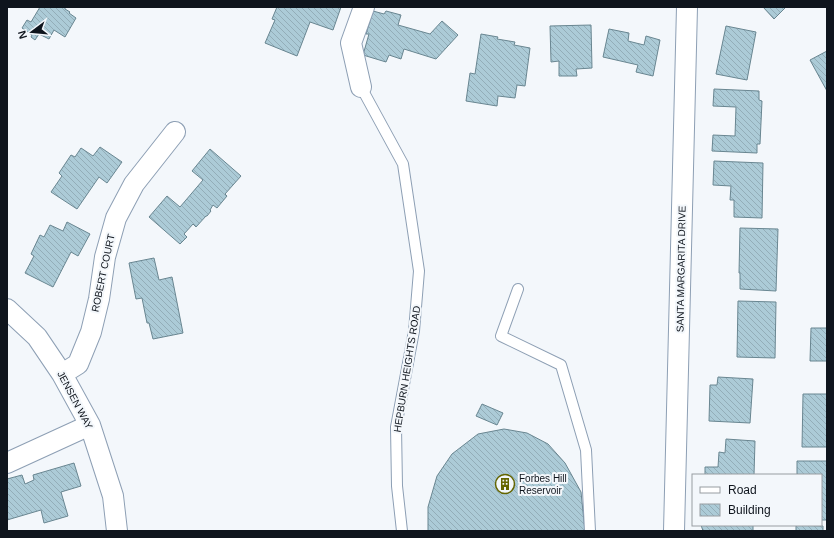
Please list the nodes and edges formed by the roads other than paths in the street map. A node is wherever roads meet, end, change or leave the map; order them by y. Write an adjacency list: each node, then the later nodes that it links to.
1 (364, 7): 3 (street, HEPBURN HEIGHTS ROAD)
2 (687, 7): 13 (street, SANTA MARGARITA DRIVE)
3 (361, 87): 11 (lane, HEPBURN HEIGHTS ROAD)
4 (175, 132): 7 (street, ROBERT COURT)
5 (518, 289): 12 (lane)
6 (7, 309): 7 (street, JENSEN WAY)
7 (62, 374): 8 (street, JENSEN WAY)
8 (90, 425): 9 (street); 10 (street, JENSEN WAY)
9 (7, 463)
10 (117, 531)
11 (402, 531)
12 (590, 531)
13 (674, 531)

